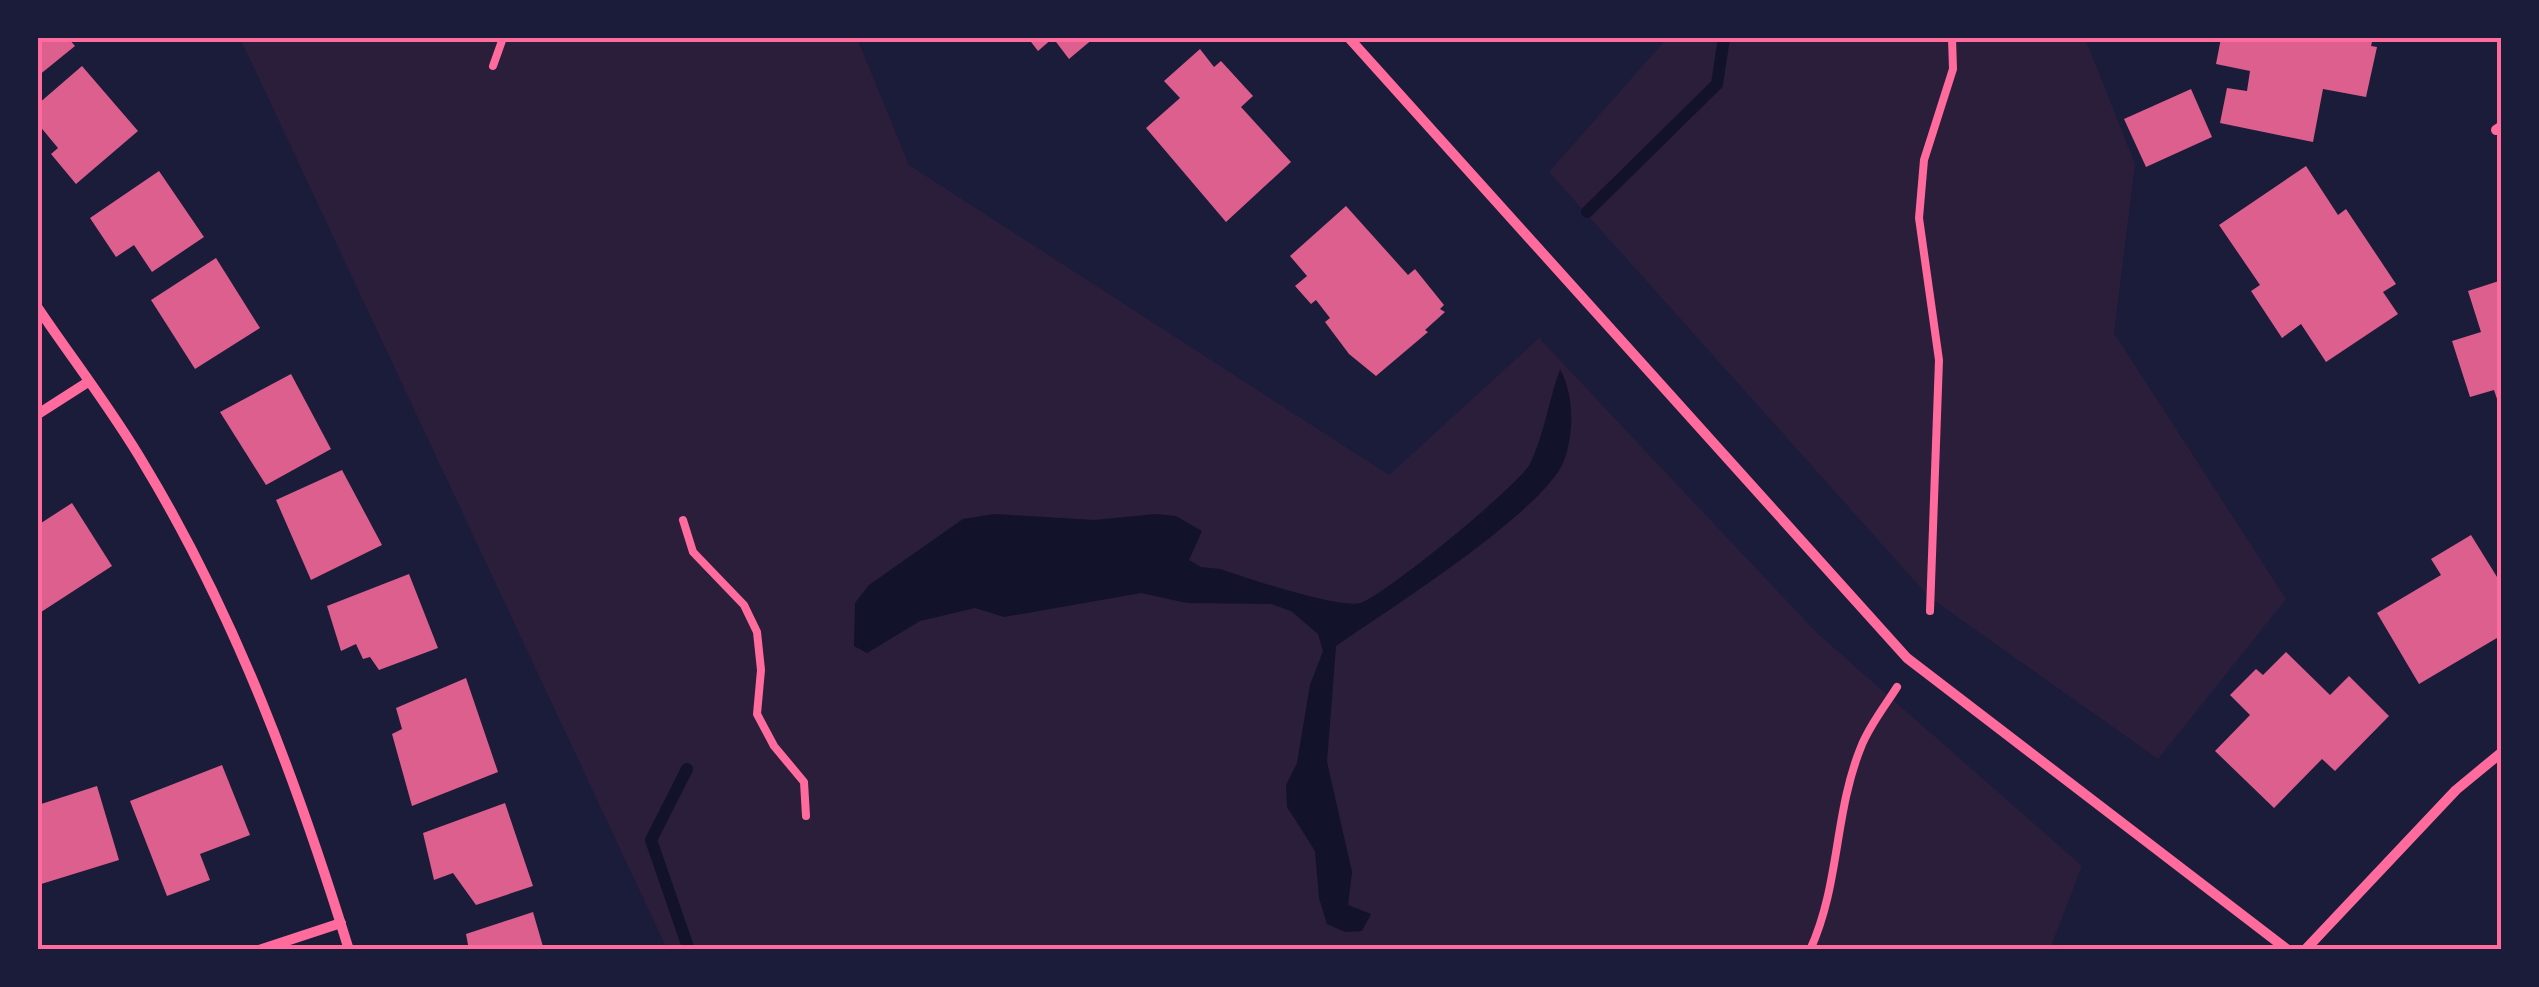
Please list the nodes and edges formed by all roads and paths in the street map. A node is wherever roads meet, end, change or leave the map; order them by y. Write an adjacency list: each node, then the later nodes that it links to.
1 (503, 38): 4 (lane)
2 (1349, 38): 17 (street)
3 (1952, 38): 9 (lane)
4 (493, 66)
5 (38, 308): 6 (street)
6 (88, 382): 7 (street); 13 (street)
7 (38, 414)
8 (683, 520): 12 (lane)
9 (1930, 611)
10 (1897, 688): 16 (lane)
11 (2502, 752): 18 (street)
12 (806, 816)
13 (341, 923): 14 (street); 15 (street)
14 (259, 950)
15 (349, 950)
16 (1810, 950)
17 (2288, 950)
18 (2304, 950)

